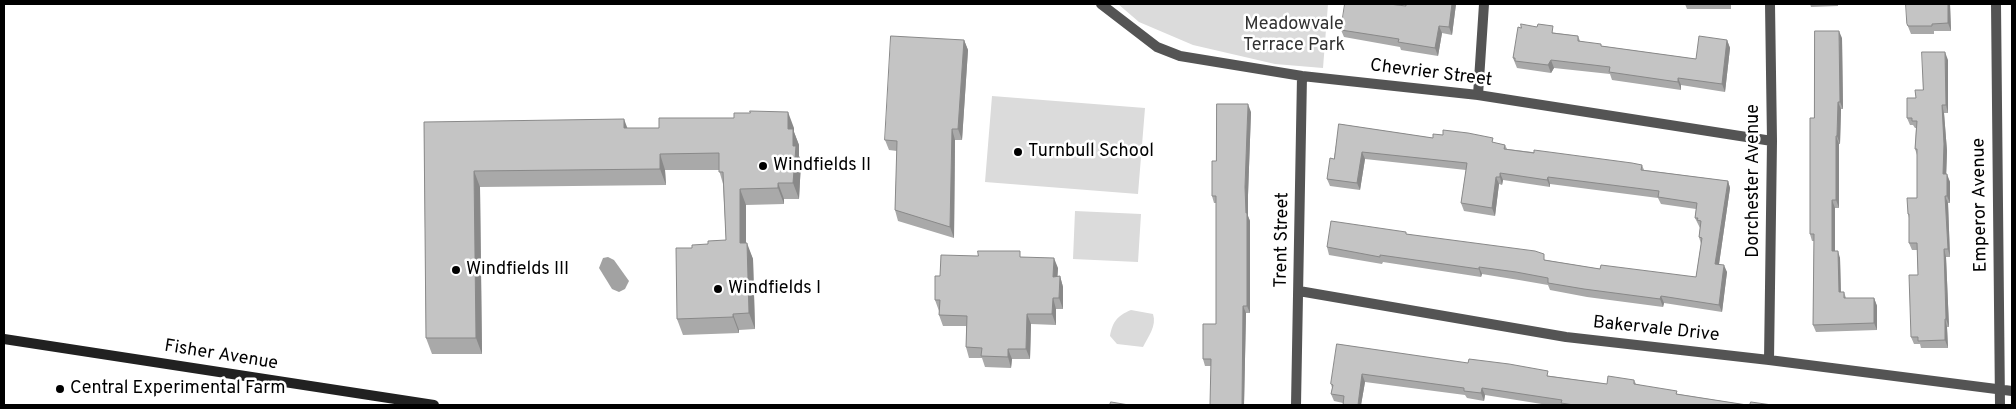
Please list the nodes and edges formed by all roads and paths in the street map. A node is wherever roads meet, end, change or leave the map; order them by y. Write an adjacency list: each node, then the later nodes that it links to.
1 (1101, 4): 5 (street, Chevrier Street)
2 (1484, 4): 6 (street)
3 (1770, 4): 7 (street, Dorchester Avenue)
4 (1996, 4): 11 (street, Emperor Avenue)
5 (1302, 76): 6 (street, Chevrier Street); 8 (street, Trent Street)
6 (1478, 96): 7 (street, Chevrier Street)
7 (1772, 141): 10 (street, Dorchester Avenue)
8 (1299, 291): 10 (street, Bakervale Drive); 14 (street, Trent Street)
9 (4, 339): 13 (main road, Fisher Avenue)
10 (1769, 360): 11 (street, Bakervale Drive)
11 (2000, 390): 12 (street, Bakervale Drive); 15 (street, Emperor Avenue)
12 (2012, 391)
13 (434, 405)
14 (1296, 405)
15 (2000, 405)

